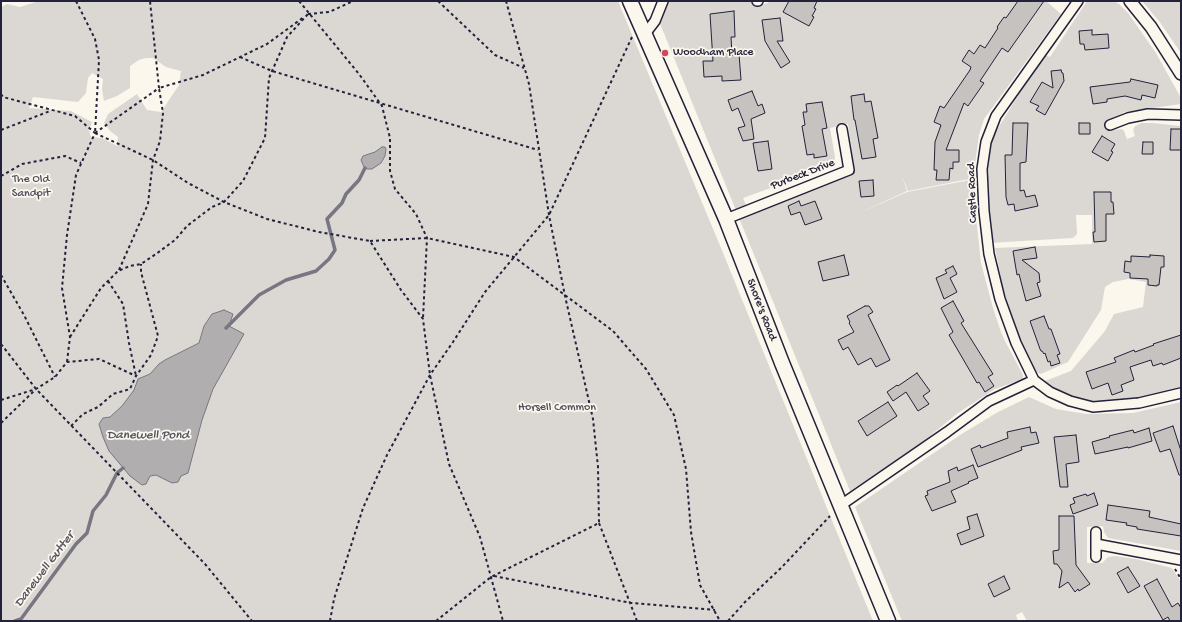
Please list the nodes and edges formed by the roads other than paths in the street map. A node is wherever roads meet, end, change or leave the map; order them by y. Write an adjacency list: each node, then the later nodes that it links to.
1 (630, 1): 5 (main road, Shore's Road)
2 (663, 1): 5 (street)
3 (1078, 1): 11 (street, Castle Road)
4 (1130, 1): 6 (street)
5 (642, 29): 10 (main road, Shore's Road)
6 (1181, 74)
7 (1181, 115): 8 (street)
8 (1110, 125)
9 (842, 129): 10 (street, Purbeck Drive)
10 (726, 219): 13 (main road, Shore's Road)
11 (1034, 380): 12 (street, Castle Road); 13 (street)
12 (1181, 393)
13 (841, 505): 18 (main road, Shore's Road)
14 (1096, 532): 15 (street)
15 (1096, 544): 16 (street); 17 (street)
16 (1096, 557)
17 (1181, 560)
18 (888, 621)

